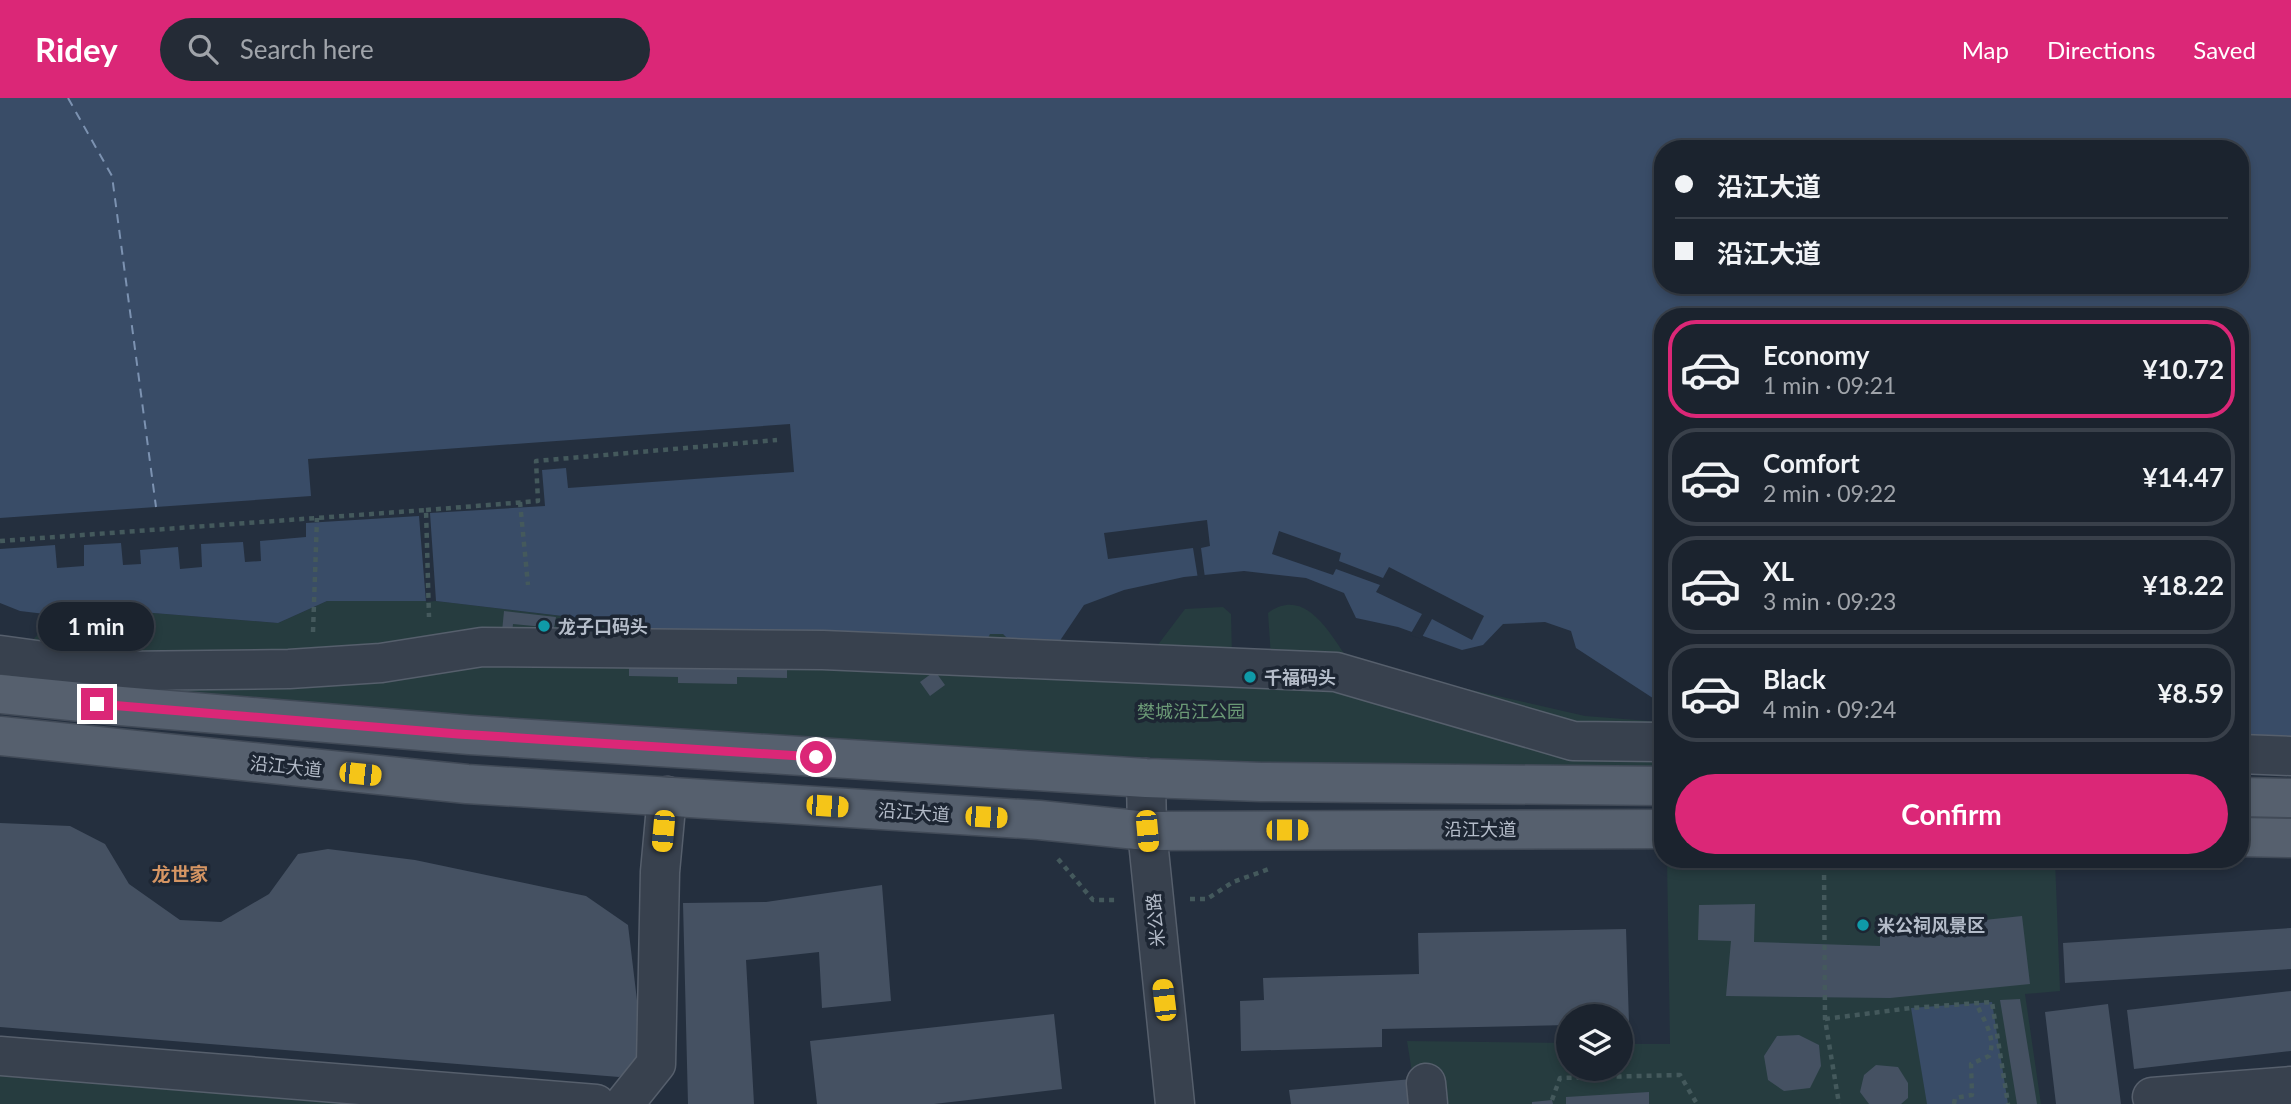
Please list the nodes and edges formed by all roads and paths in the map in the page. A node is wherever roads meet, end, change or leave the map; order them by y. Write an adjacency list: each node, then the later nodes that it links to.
1 (777, 440): 2 (path)
2 (520, 502): 3 (path); 6 (path)
3 (426, 510): 4 (path); 7 (path)
4 (317, 517): 5 (path); 8 (path)
5 (0, 541)
6 (528, 585)
7 (428, 628)
8 (312, 637)
9 (0, 655): 12 (street)
10 (0, 694): 15 (main road)
11 (0, 737): 17 (main road, 沿江大道)
12 (1654, 743)
13 (2249, 754): 14 (street)
14 (2291, 756)
15 (1146, 778): 16 (main road); 21 (street, 米公路)
16 (1654, 786)
17 (667, 796): 21 (main road, 沿江大道); 32 (street)
18 (2249, 797): 19 (main road)
19 (2291, 798)
20 (1654, 829): 21 (main road, 沿江大道)
21 (1147, 831): 33 (street, 米公路)
22 (2249, 836): 23 (main road)
23 (2291, 838)
24 (1824, 868): 26 (path)
25 (1976, 1003): 26 (path); 36 (path); 37 (path)
26 (1825, 1019): 35 (path)
27 (0, 1056): 31 (street)
28 (2291, 1086): 29 (street)
29 (2152, 1097)
30 (1552, 1100): 34 (path)
31 (596, 1104)
32 (624, 1104)
33 (1175, 1104)
34 (1697, 1104)
35 (1839, 1104)
36 (1954, 1104)
37 (2008, 1104)

